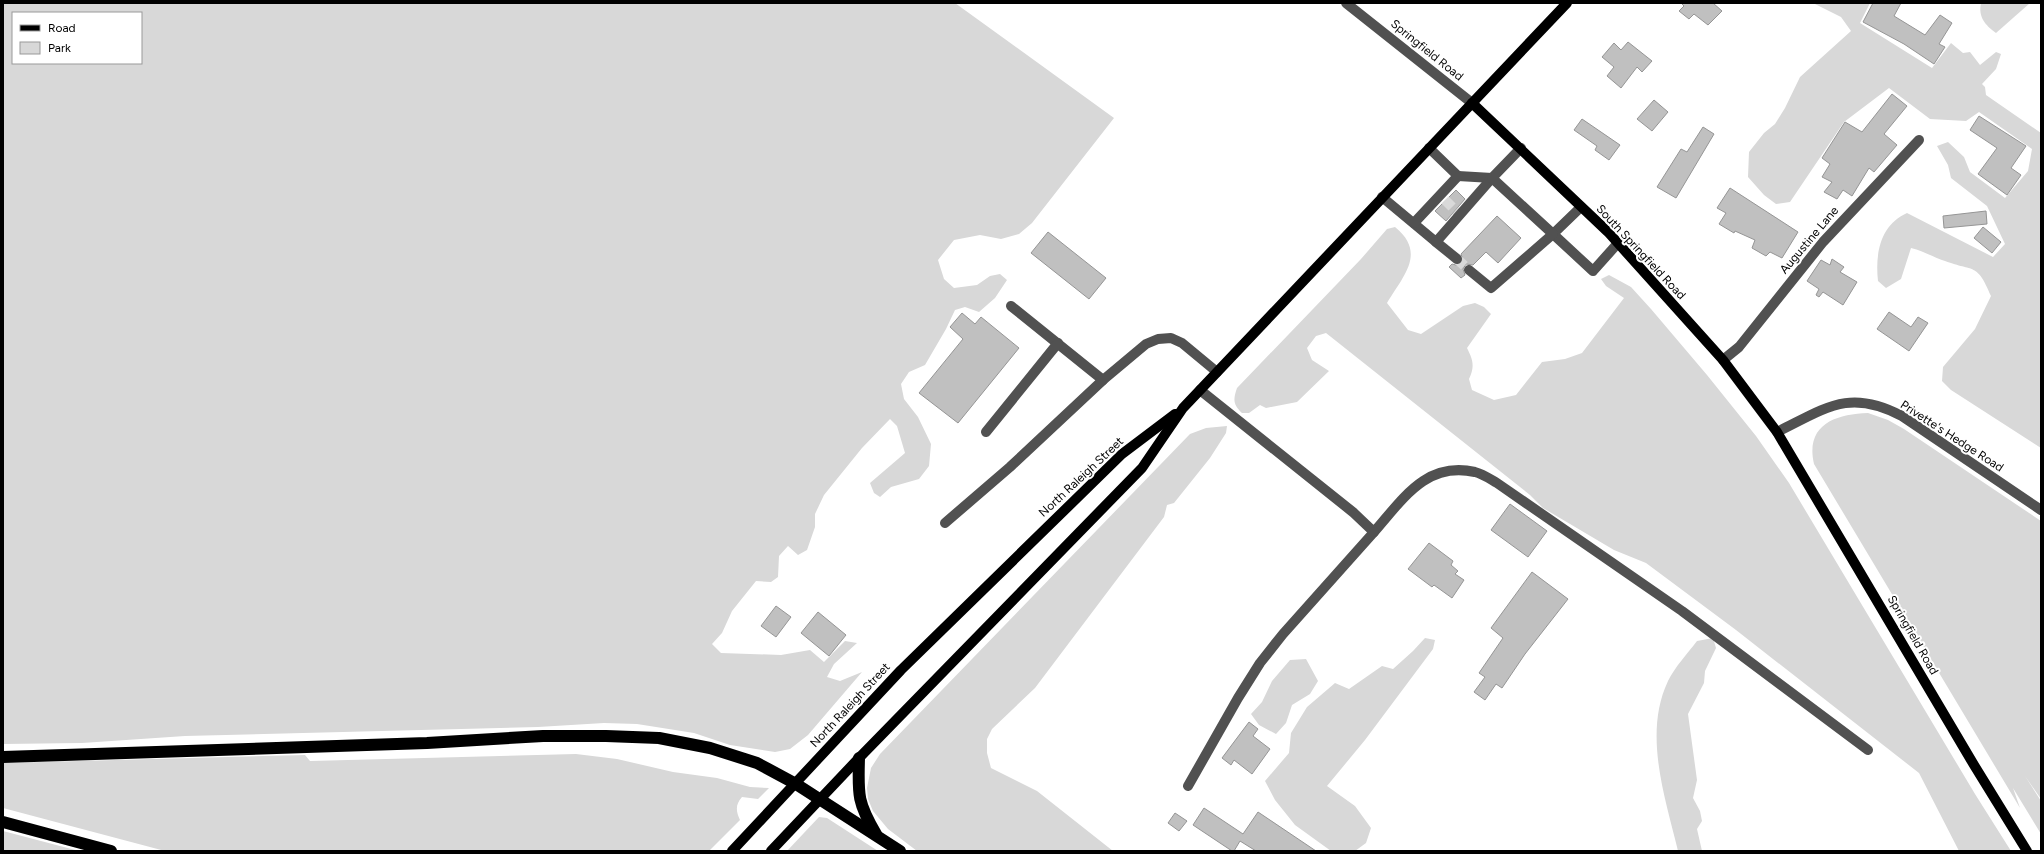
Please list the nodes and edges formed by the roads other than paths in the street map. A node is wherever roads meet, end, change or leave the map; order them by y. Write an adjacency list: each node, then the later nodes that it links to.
1 (1346, 3): 3 (street, Springfield Road)
2 (1567, 3): 3 (main road)
3 (1472, 103): 5 (main road); 6 (main road, South Springfield Road)
4 (1919, 140): 19 (street, Augustine Lane)
5 (1429, 148): 7 (street); 9 (main road)
6 (1521, 148): 8 (street); 10 (main road, South Springfield Road)
7 (1458, 176): 8 (street); 11 (street)
8 (1492, 178): 12 (street); 13 (street)
9 (1382, 197): 11 (street); 20 (main road)
10 (1582, 207): 12 (street); 14 (main road, South Springfield Road)
11 (1414, 224): 13 (street)
12 (1553, 234): 14 (street); 16 (street)
13 (1436, 242): 15 (street)
14 (1618, 243): 19 (main road, South Springfield Road)
15 (1457, 259)
16 (1469, 270)
17 (1011, 306): 18 (street)
18 (1058, 343): 21 (street); 24 (street)
19 (1723, 360): 25 (main road, South Springfield Road)
20 (1217, 372): 21 (street); 22 (main road)
21 (1103, 380): 27 (street)
22 (1200, 390): 23 (main road); 28 (street)
23 (1183, 408): 31 (main road); 32 (main road, North Raleigh Street)
24 (986, 432)
25 (1777, 432): 26 (street, Privette's Hedge Road); 41 (main road, Springfield Road)
26 (2041, 510)
27 (945, 523)
28 (1374, 532): 29 (street); 33 (street)
29 (1868, 750)
30 (3, 757): 32 (highway)
31 (859, 758): 34 (main road); 36 (highway)
32 (796, 784): 34 (highway); 38 (main road, North Raleigh Street)
33 (1188, 786)
34 (820, 800): 36 (highway); 39 (main road)
35 (3, 822): 37 (highway)
36 (878, 836): 40 (highway)
37 (111, 851)
38 (732, 851)
39 (771, 851)
40 (900, 851)
41 (2027, 851)

